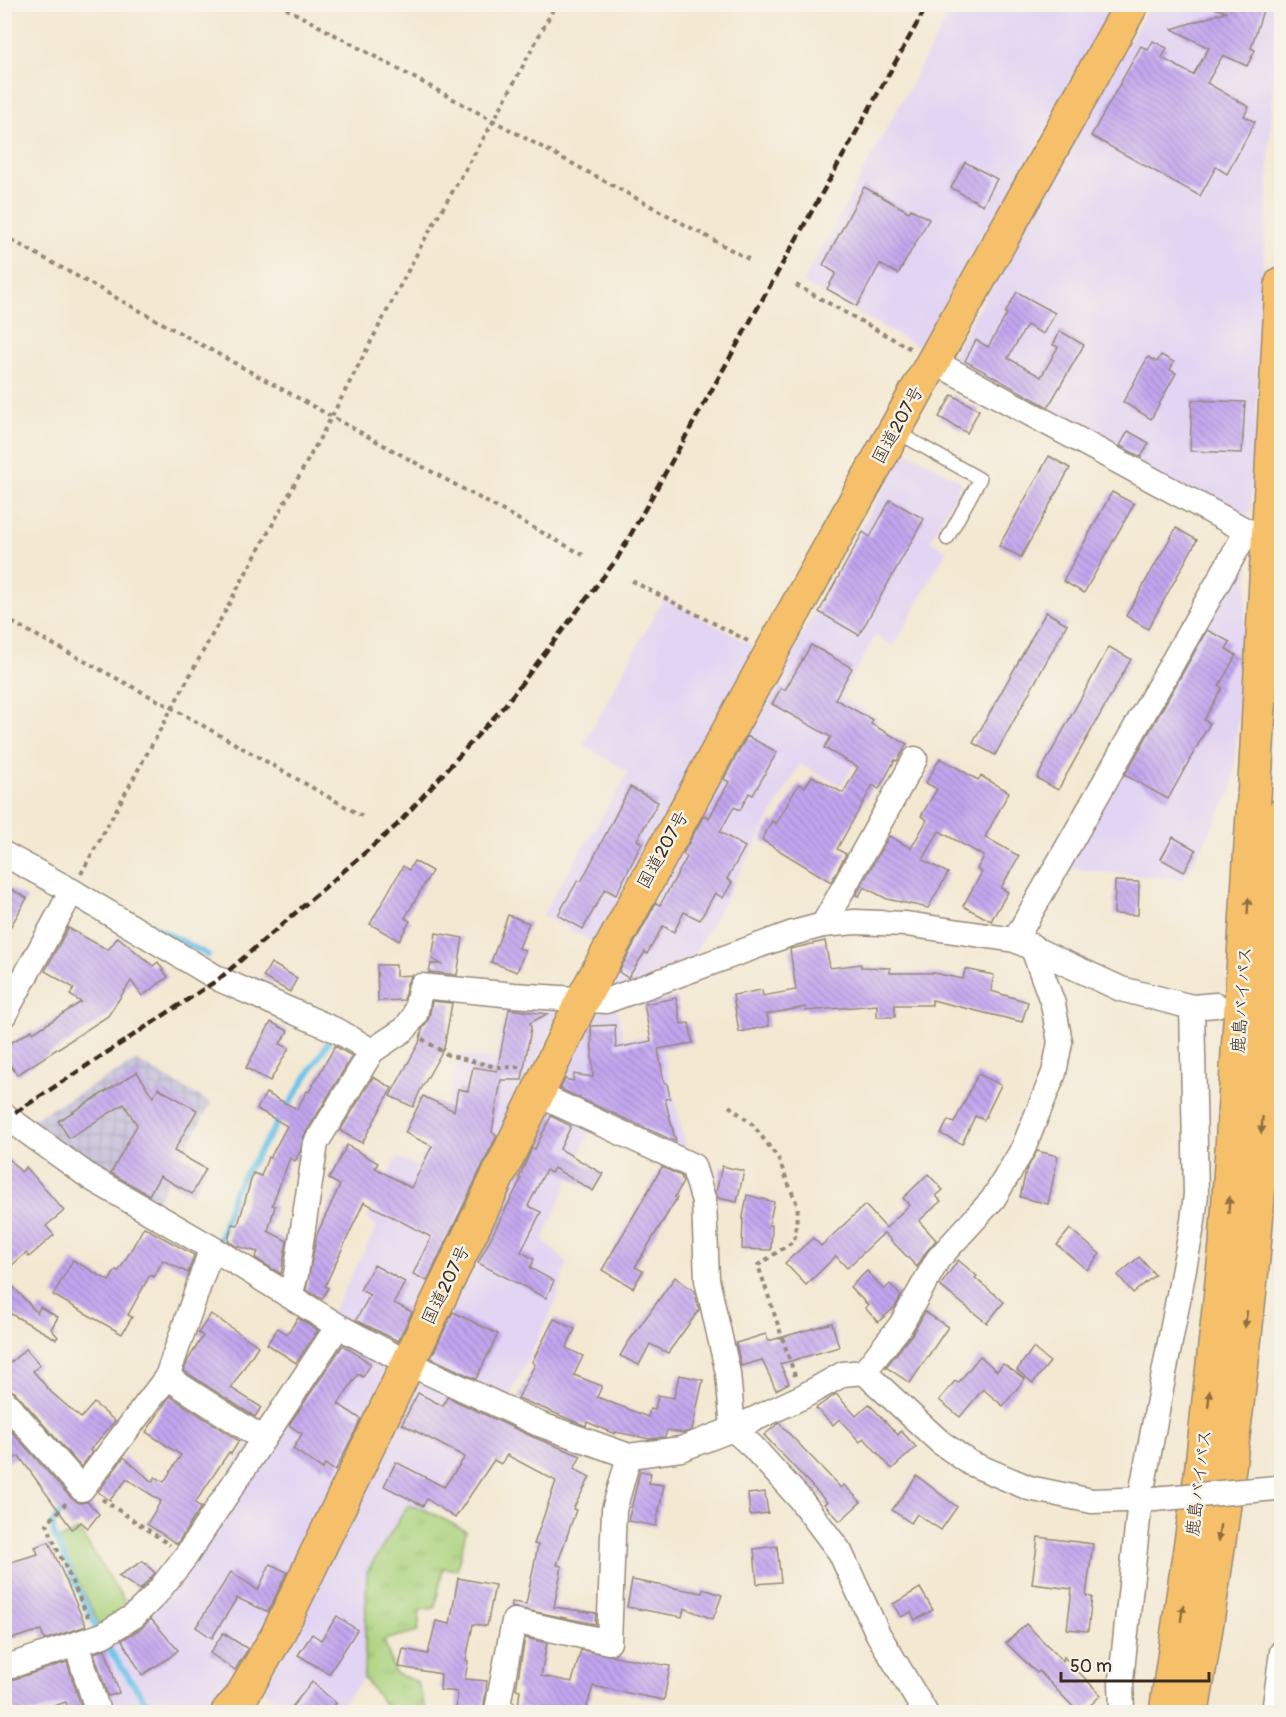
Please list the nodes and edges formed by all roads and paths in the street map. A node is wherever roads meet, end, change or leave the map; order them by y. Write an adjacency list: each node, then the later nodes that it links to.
1 (278, 4): 4 (path)
2 (556, 4): 4 (path)
3 (1131, 4): 9 (highway, 国道207号)
4 (493, 122): 6 (path); 10 (path)
5 (4, 236): 10 (path)
6 (752, 261)
7 (1281, 283): 12 (highway, 鹿島バイパス)
8 (796, 285): 9 (path)
9 (933, 361): 11 (highway, 国道207号); 12 (street)
10 (332, 416): 14 (path); 18 (path)
11 (894, 431): 13 (lane); 17 (highway, 国道207号)
12 (1266, 534): 25 (street); 58 (highway, 鹿島バイパス, one-way to 12)
13 (947, 539)
14 (583, 555)
15 (632, 581): 17 (path)
16 (4, 618): 18 (path)
17 (771, 653): 26 (highway, 国道207号)
18 (172, 708): 21 (path); 23 (path)
19 (915, 759): 24 (street)
20 (1281, 815): 59 (highway, 鹿島バイパス, one-way to 59)
21 (362, 816)
22 (4, 854): 23 (street)
23 (76, 883): 29 (street); 31 (street)
24 (823, 925): 25 (street); 26 (street)
25 (1023, 943): 28 (street); 39 (street)
26 (583, 999): 30 (street); 32 (highway, 国道207号)
27 (1216, 1005): 28 (street)
28 (1192, 1007): 48 (street)
29 (4, 1015)
30 (405, 1029): 31 (street); 32 (path)
31 (372, 1051): 36 (street)
32 (544, 1081): 38 (highway, 国道207号); 43 (street)
33 (729, 1106): 41 (path)
34 (10, 1127): 35 (street)
35 (216, 1252): 36 (street); 40 (street)
36 (290, 1296): 37 (street)
37 (338, 1326): 38 (street); 44 (street)
38 (408, 1363): 45 (street); 55 (highway, 国道207号)
39 (864, 1372): 41 (street); 48 (street)
40 (171, 1380): 44 (street); 47 (street)
41 (802, 1397): 43 (street)
42 (4, 1401): 47 (street)
43 (733, 1429): 45 (street); 56 (street)
44 (263, 1439): 49 (street)
45 (629, 1456): 53 (street)
46 (1279, 1488): 48 (street, bridge)
47 (92, 1494): 49 (path); 50 (path)
48 (1147, 1500): 57 (street)
49 (186, 1556): 50 (street)
50 (92, 1639): 52 (street); 54 (street)
51 (1281, 1652): 60 (street)
52 (4, 1668)
53 (499, 1712)
54 (98, 1713)
55 (228, 1713)
56 (925, 1713)
57 (1122, 1713)
58 (1166, 1713)
59 (1192, 1713)
60 (1274, 1713)

